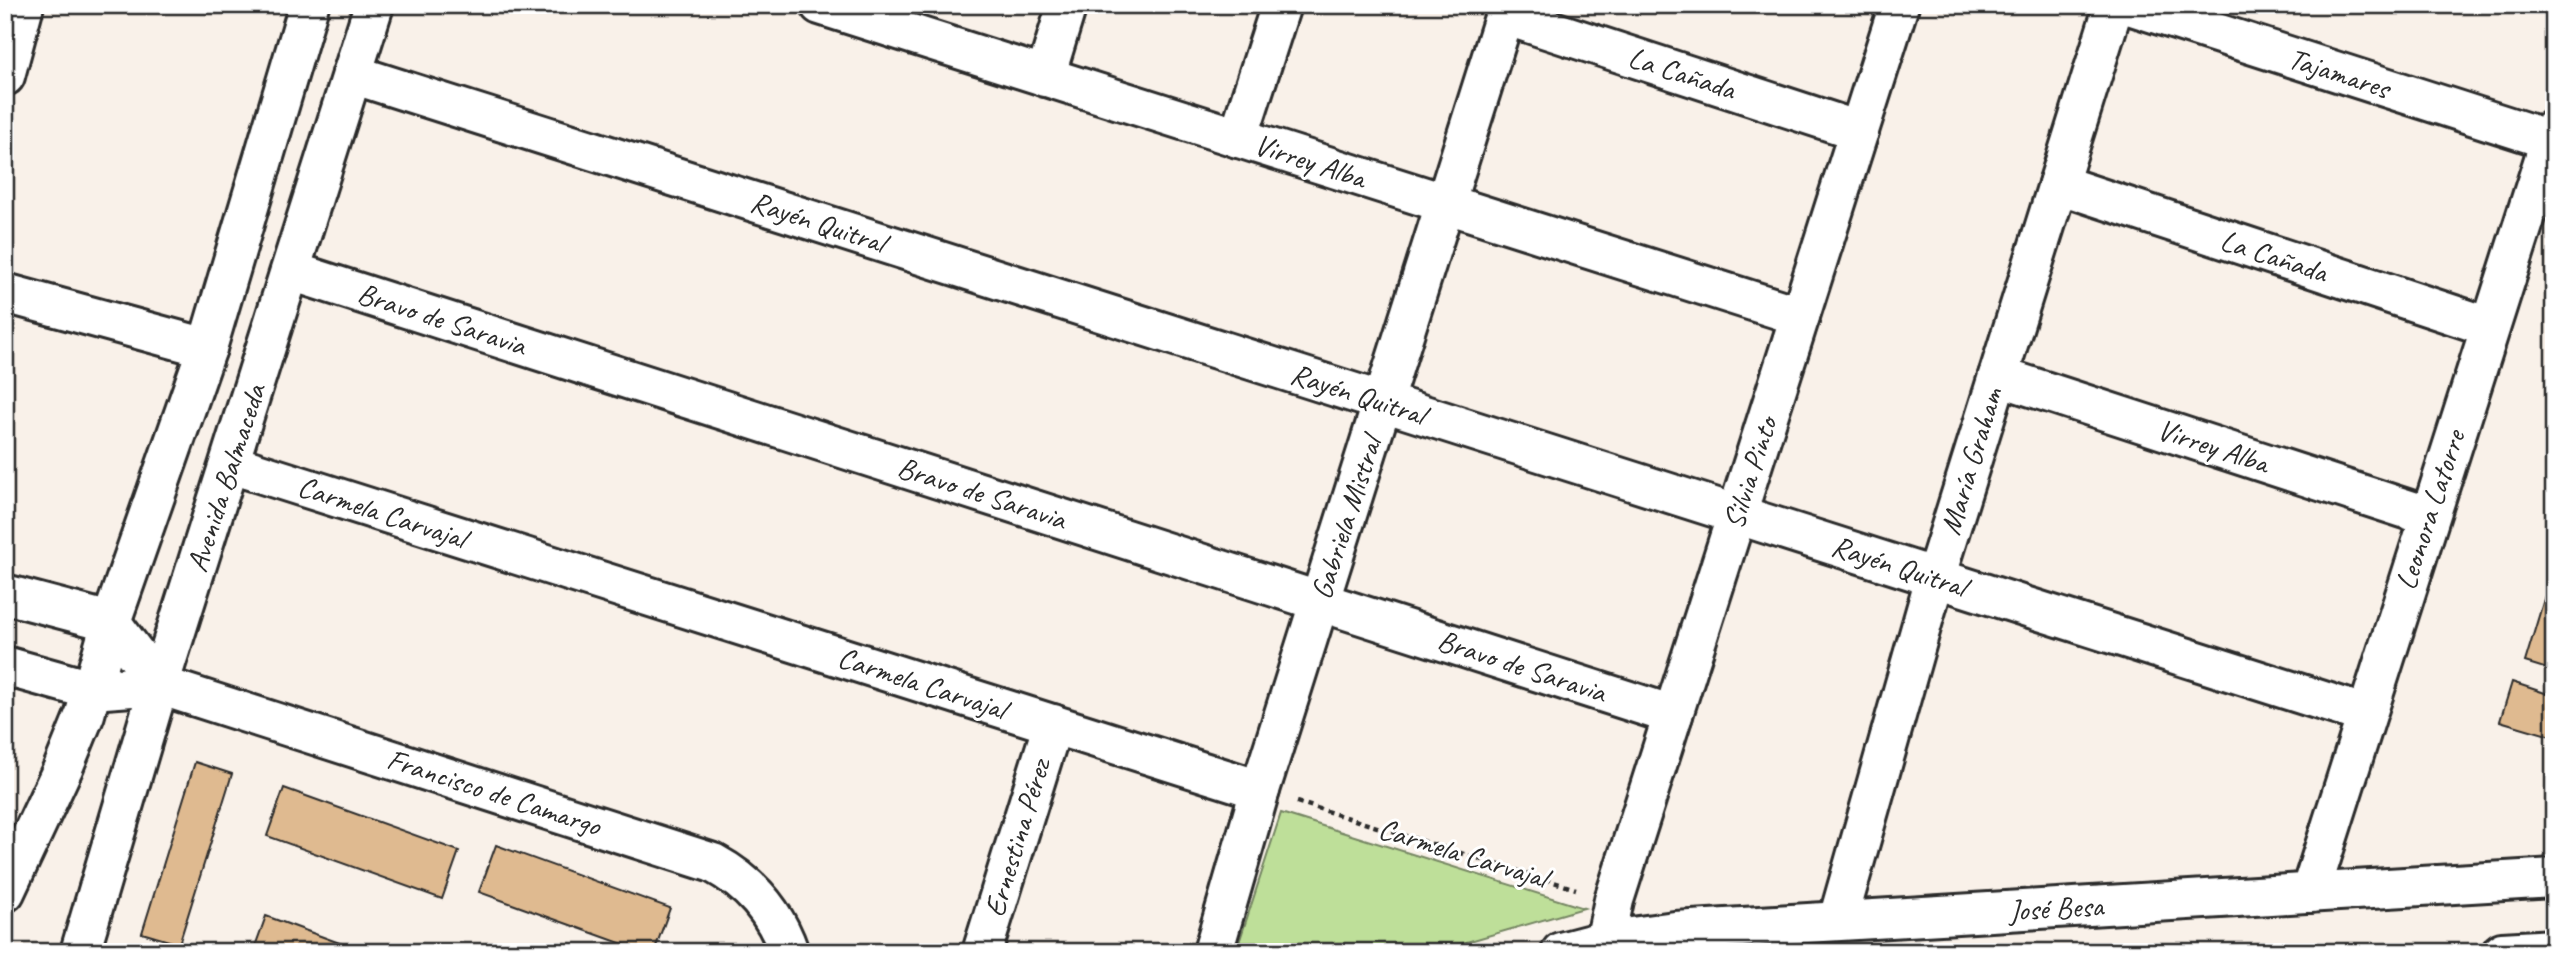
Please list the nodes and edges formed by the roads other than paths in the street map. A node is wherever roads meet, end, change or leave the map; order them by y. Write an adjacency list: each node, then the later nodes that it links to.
1 (24, 5): 12 (street)
2 (309, 5): 23 (street, Avenida Balmaceda)
3 (374, 5): 11 (street, Avenida Balmaceda)
4 (1067, 5): 13 (street)
5 (1281, 5): 16 (street)
6 (1899, 5): 14 (street, Silvia Pinto)
7 (2114, 5): 17 (street, María Graham)
8 (2129, 5): 15 (street, Tajamares)
9 (840, 8): 13 (street, Virrey Alba)
10 (1506, 10): 14 (street, La Cañada); 18 (street, Gabriela Mistral)
11 (352, 74): 19 (street, Avenida Balmaceda); 25 (street, Rayén Quitral)
12 (5, 76)
13 (1045, 77): 16 (street, Virrey Alba)
14 (1859, 131): 21 (street, Silvia Pinto)
15 (2552, 134): 22 (street, Leonora Latorre)
16 (1238, 138): 18 (street, Virrey Alba)
17 (2058, 184): 22 (street, La Cañada); 24 (street, María Graham)
18 (1445, 203): 21 (street, Virrey Alba); 25 (street, Gabriela Mistral)
19 (291, 271): 26 (street, Avenida Balmaceda); 31 (street, Bravo de Saravia)
20 (5, 292): 23 (street)
21 (1800, 316): 27 (street, Silvia Pinto)
22 (2490, 327): 28 (street, Leonora Latorre)
23 (207, 348): 32 (street, Avenida Balmaceda)
24 (1998, 376): 28 (street, Virrey Alba); 29 (street, María Graham)
25 (1382, 402): 27 (street, Rayén Quitral); 31 (street, Gabriela Mistral)
26 (231, 464): 34 (street, Avenida Balmaceda); 38 (street, Carmela Carvajal)
27 (1737, 515): 29 (street, Rayén Quitral); 37 (street, Silvia Pinto)
28 (2428, 516): 36 (street, Leonora Latorre)
29 (1935, 578): 36 (street, Rayén Quitral); 43 (street, María Graham)
30 (5, 593): 32 (street)
31 (1319, 601): 37 (street, Bravo de Saravia); 39 (street, Gabriela Mistral)
32 (111, 622): 34 (street); 35 (street, Avenida Balmaceda)
33 (5, 666): 35 (street, Francisco de Camargo)
34 (159, 685): 35 (street, Francisco de Camargo); 46 (street, Avenida Balmaceda); 47 (street, Francisco de Camargo)
35 (92, 690): 41 (street, Avenida Balmaceda)
36 (2364, 714): 42 (street, Leonora Latorre)
37 (1673, 715): 44 (street, Silvia Pinto)
38 (1053, 724): 39 (street, Carmela Carvajal); 48 (street, Ernestina Pérez)
39 (1260, 790): 49 (street, Gabriela Mistral)
40 (2554, 878): 42 (street, José Besa)
41 (5, 892)
42 (2309, 893): 43 (street, José Besa)
43 (1838, 920): 44 (street, José Besa)
44 (1603, 947): 50 (street, José Besa)
45 (2554, 949): 51 (street)
46 (80, 952)
47 (789, 952)
48 (982, 952)
49 (1213, 952)
50 (1561, 952)
51 (2502, 952)

